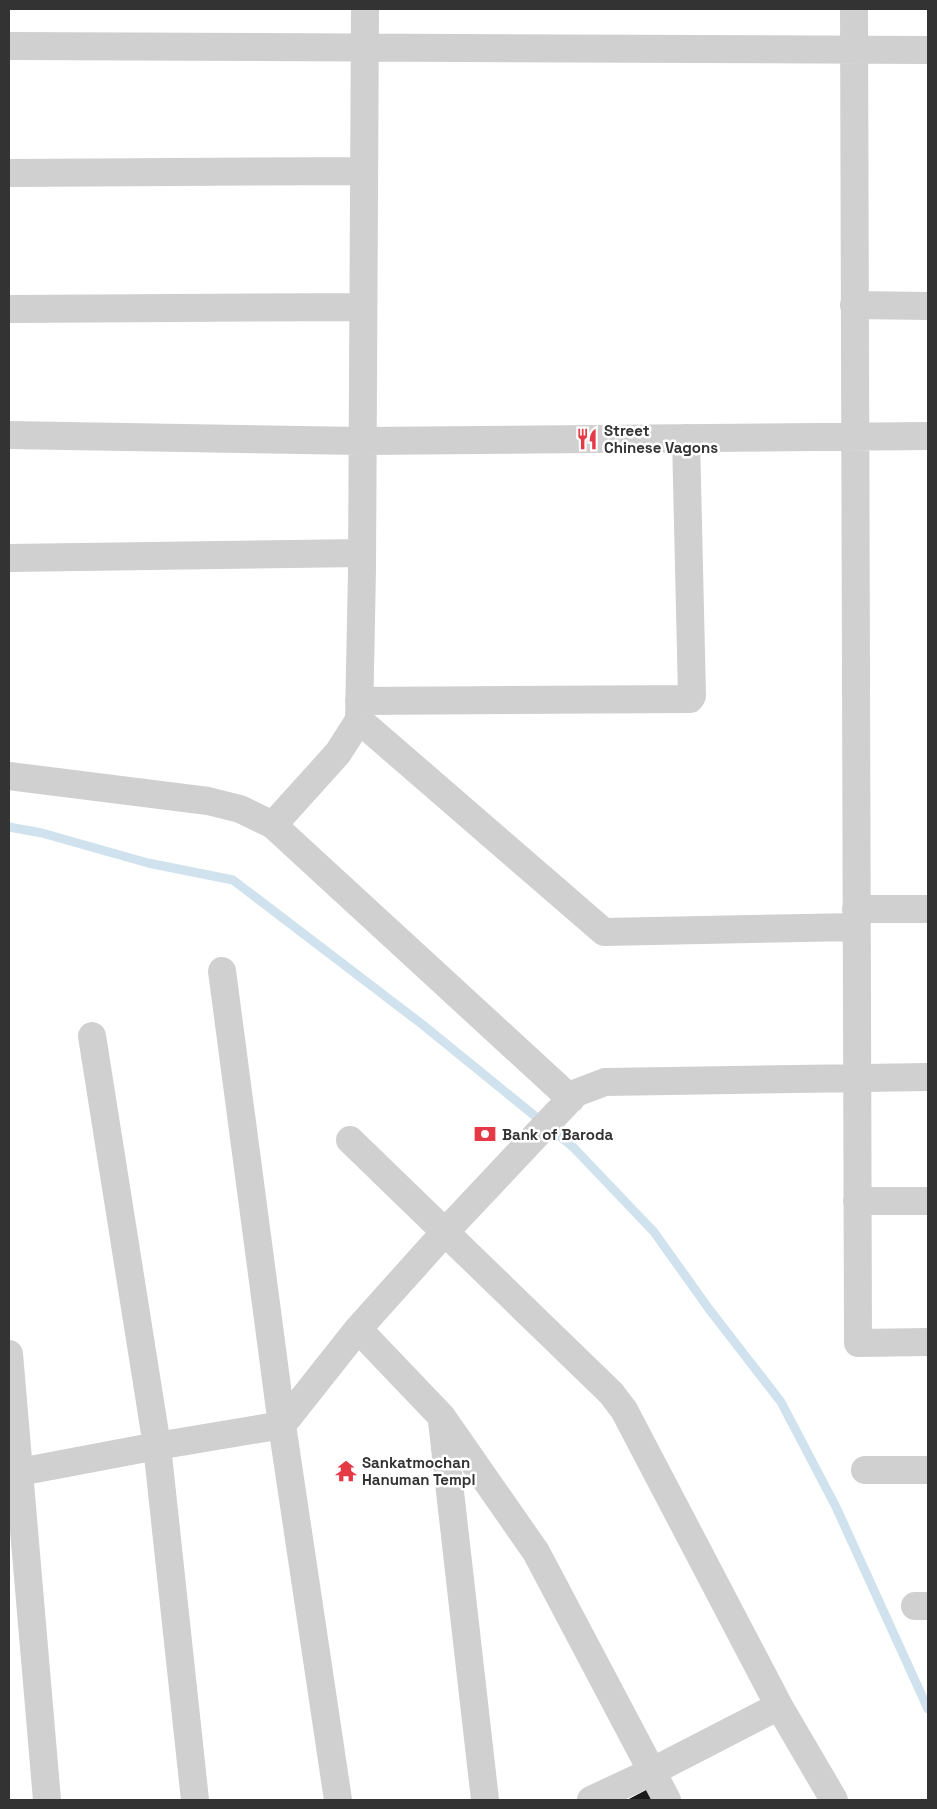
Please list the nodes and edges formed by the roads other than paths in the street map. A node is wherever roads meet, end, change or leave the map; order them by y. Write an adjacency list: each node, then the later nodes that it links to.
1 (365, 9): 4 (street)
2 (854, 9): 5 (street)
3 (9, 46): 4 (street)
4 (365, 48): 5 (street); 7 (street)
5 (854, 50): 6 (street); 9 (street)
6 (928, 50)
7 (364, 170): 8 (street); 10 (street)
8 (9, 173)
9 (854, 305): 11 (street); 14 (street)
10 (363, 306): 12 (street); 17 (street)
11 (928, 306)
12 (9, 310)
13 (9, 435): 17 (street)
14 (854, 436): 15 (street); 16 (street); 24 (street)
15 (928, 436)
16 (686, 438): 17 (street); 20 (street)
17 (362, 441): 18 (street)
18 (362, 553): 19 (street); 20 (street)
19 (9, 558)
20 (359, 711): 22 (street); 24 (street)
21 (9, 776): 22 (street)
22 (273, 825): 29 (street)
23 (928, 909): 24 (street)
24 (856, 918): 28 (street)
25 (222, 971): 38 (street)
26 (92, 1036): 39 (street)
27 (928, 1076): 28 (street)
28 (856, 1078): 29 (street); 31 (street)
29 (564, 1106): 33 (street)
30 (350, 1140): 33 (street)
31 (857, 1201): 32 (street); 35 (street)
32 (928, 1201)
33 (445, 1232): 34 (street); 43 (street)
34 (358, 1329): 37 (street); 38 (street)
35 (928, 1342)
36 (9, 1354): 42 (street)
37 (442, 1417): 44 (street); 48 (street)
38 (282, 1425): 39 (street); 47 (street)
39 (156, 1446): 42 (street); 46 (street)
40 (865, 1470): 41 (street)
41 (928, 1470)
42 (14, 1474): 45 (street)
43 (779, 1706): 44 (street); 51 (street)
44 (653, 1771): 49 (street); 50 (street)
45 (47, 1800)
46 (195, 1800)
47 (338, 1800)
48 (485, 1800)
49 (591, 1800)
50 (667, 1800)
51 (834, 1800)

